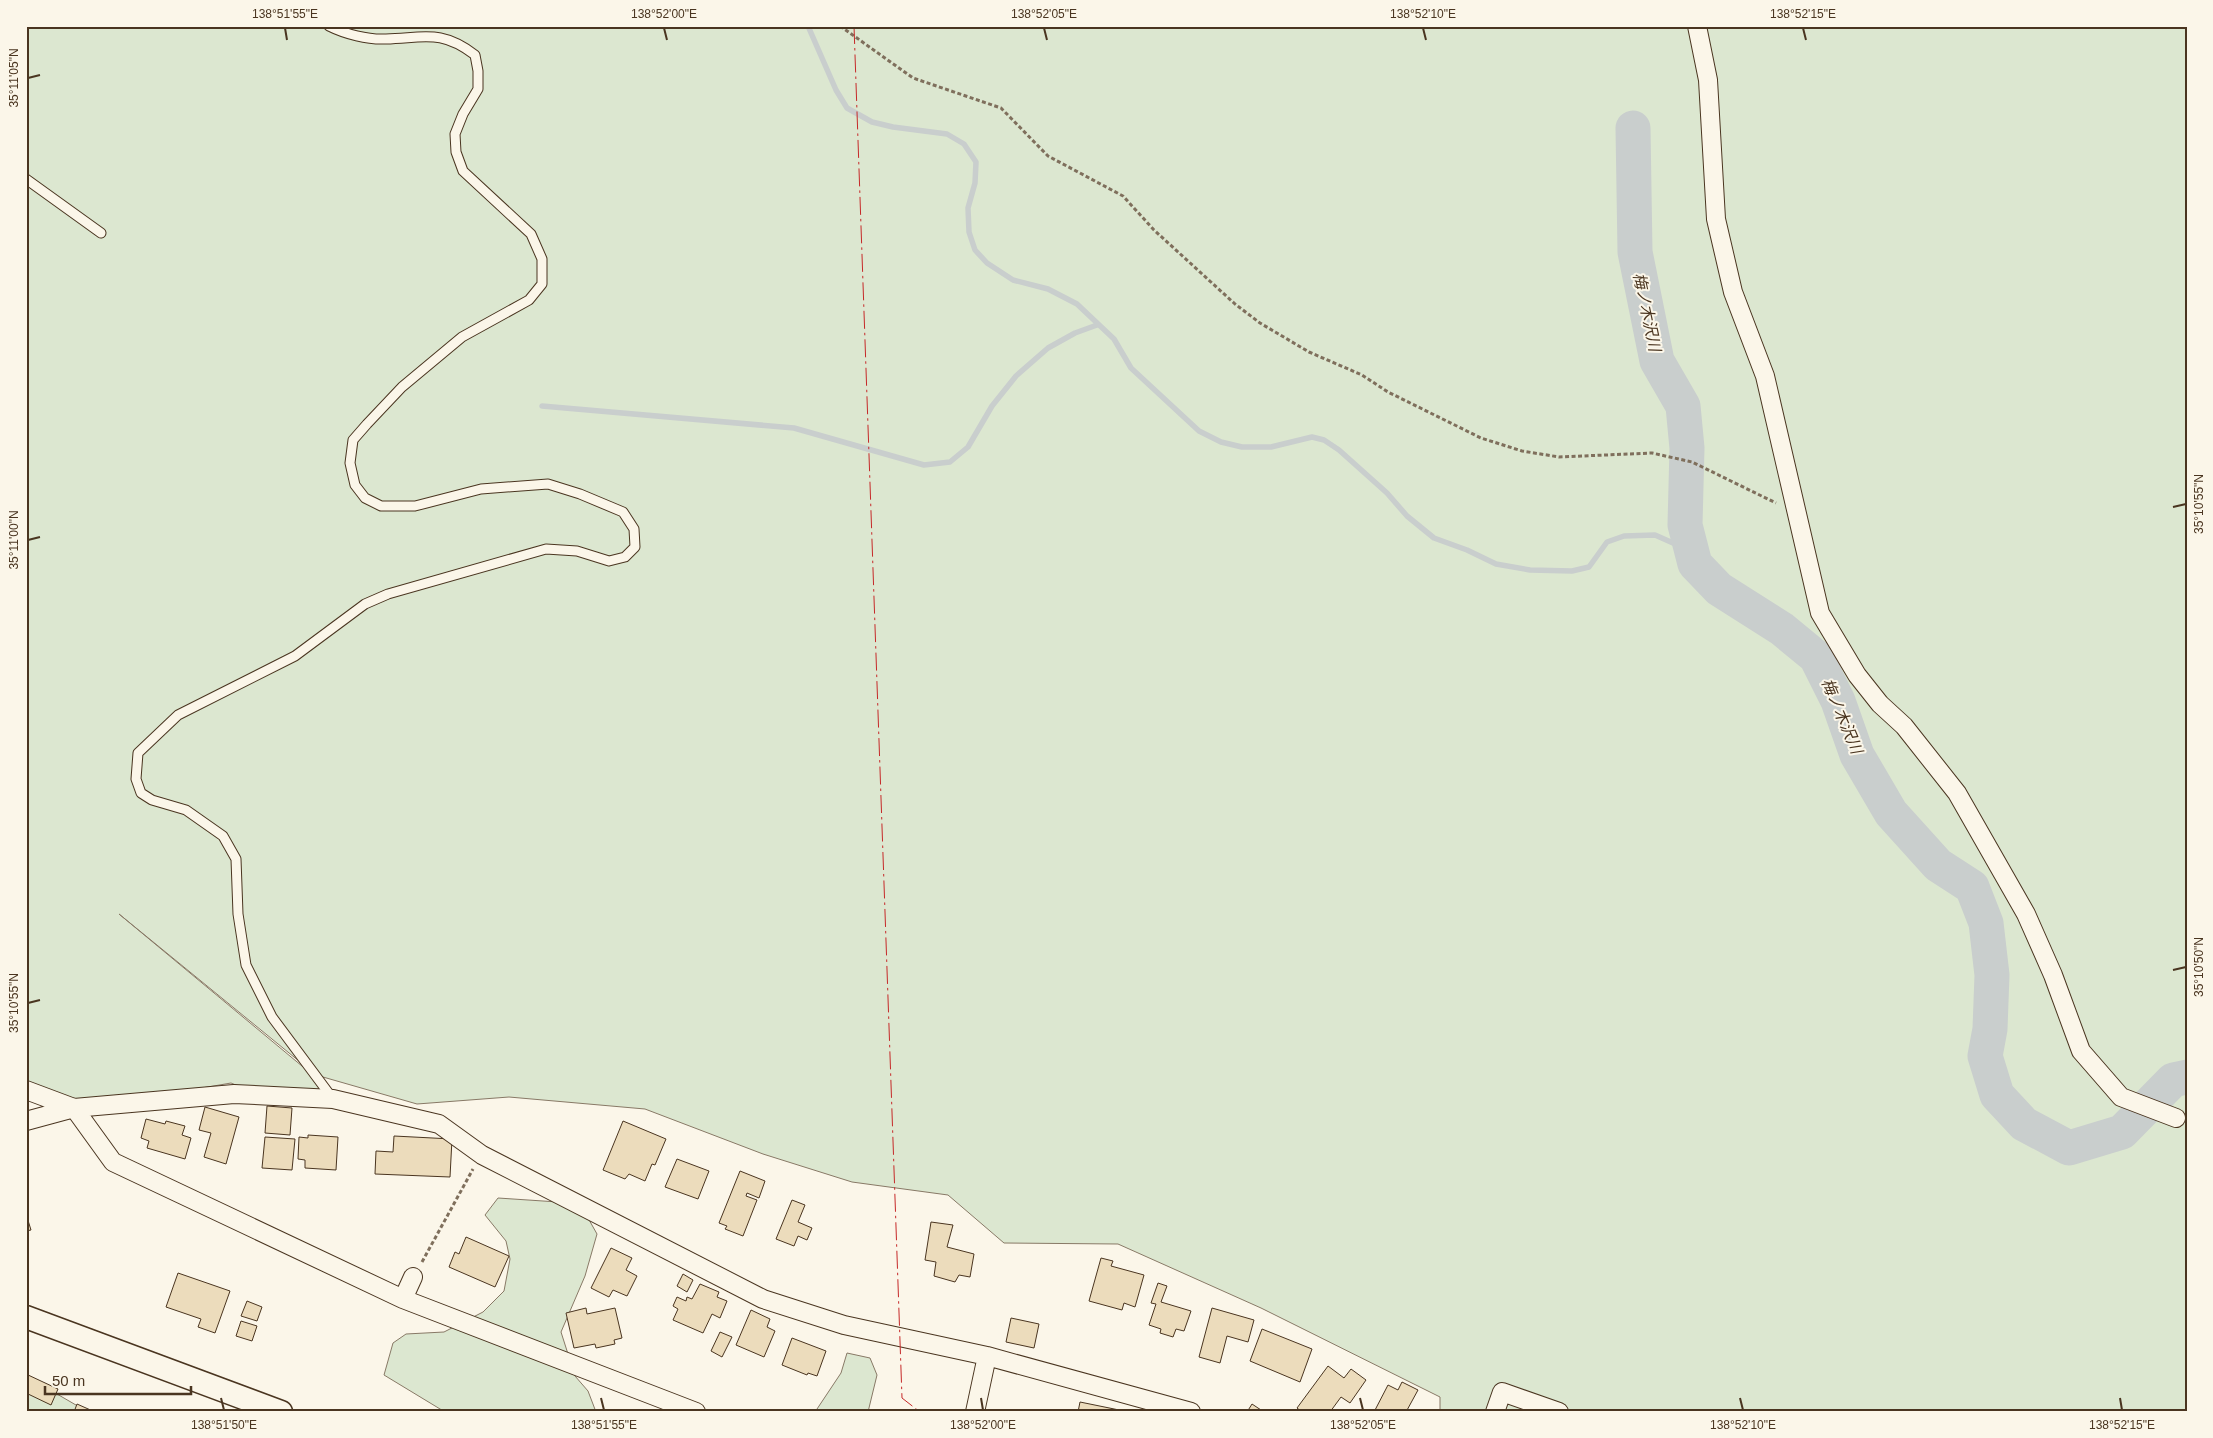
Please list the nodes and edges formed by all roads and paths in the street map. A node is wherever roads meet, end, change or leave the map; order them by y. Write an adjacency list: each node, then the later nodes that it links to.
1 (329, 26): 8 (lane)
2 (840, 26): 6 (path)
3 (1697, 26): 6 (street)
4 (26, 179): 5 (lane)
5 (101, 233)
6 (1797, 513): 10 (street)
7 (26, 1090): 9 (street)
8 (333, 1099): 9 (street); 16 (street)
9 (74, 1108): 11 (street); 14 (street)
10 (2176, 1118)
11 (26, 1121)
12 (468, 1177): 13 (path)
13 (413, 1277): 14 (street)
14 (403, 1299): 18 (street)
15 (26, 1317): 17 (street)
16 (987, 1356): 19 (street); 20 (street)
17 (281, 1412)
18 (696, 1412)
19 (975, 1412)
20 (1191, 1412)
21 (1495, 1412): 22 (street)
22 (1559, 1412)

